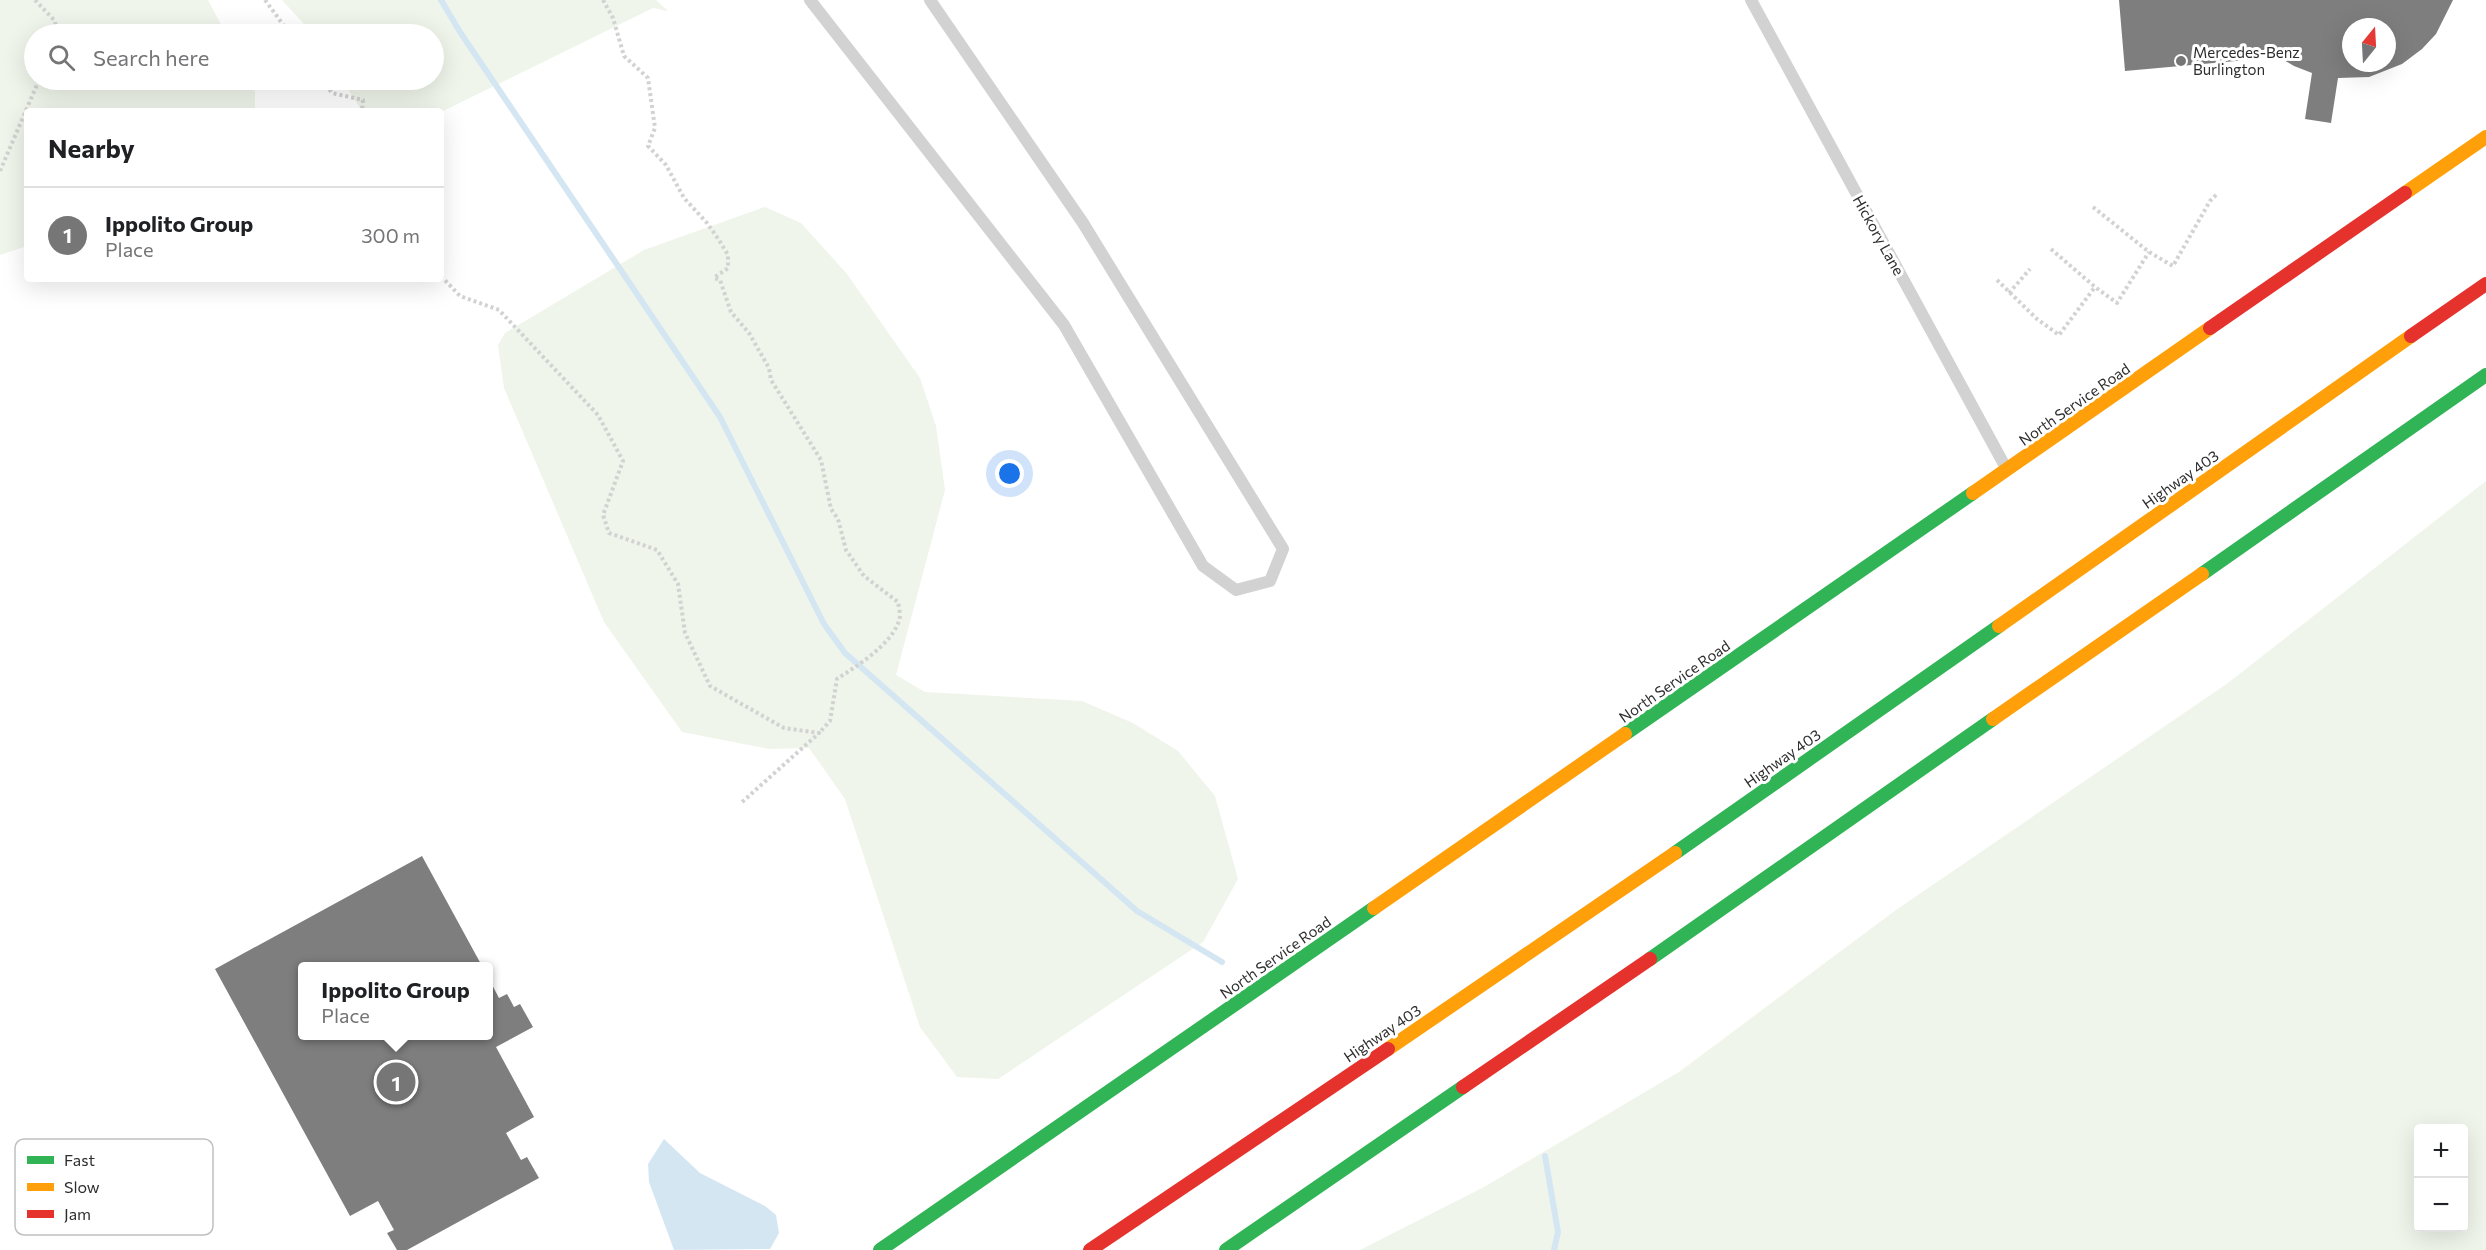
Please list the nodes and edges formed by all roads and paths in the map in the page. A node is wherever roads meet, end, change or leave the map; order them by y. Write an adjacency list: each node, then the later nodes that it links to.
1 (35, 0): 7 (path)
2 (265, 0): 8 (path)
3 (603, 0): 28 (path)
4 (810, 0): 5 (lane)
5 (930, 0)
6 (1751, 0): 27 (lane, Hickory Lane)
7 (55, 24)
8 (283, 24)
9 (35, 90): 11 (path)
10 (330, 90): 12 (path)
11 (27, 108)
12 (362, 108)
13 (24, 115): 15 (path)
14 (2486, 137): 27 (main road, North Service Road)
15 (0, 171)
16 (2218, 193): 19 (path)
17 (2093, 207): 19 (path)
18 (2051, 249): 24 (path)
19 (2149, 252): 24 (path)
20 (2030, 270): 25 (path)
21 (444, 279): 28 (path)
22 (1998, 280): 25 (path)
23 (2486, 284): 31 (main road, Highway 403)
24 (2094, 287): 25 (path)
25 (2009, 292)
26 (2486, 375): 32 (main road)
27 (2007, 470): 30 (main road, North Service Road)
28 (819, 733): 29 (path)
29 (740, 804)
30 (880, 1250)
31 (1090, 1250)
32 (1226, 1250)

